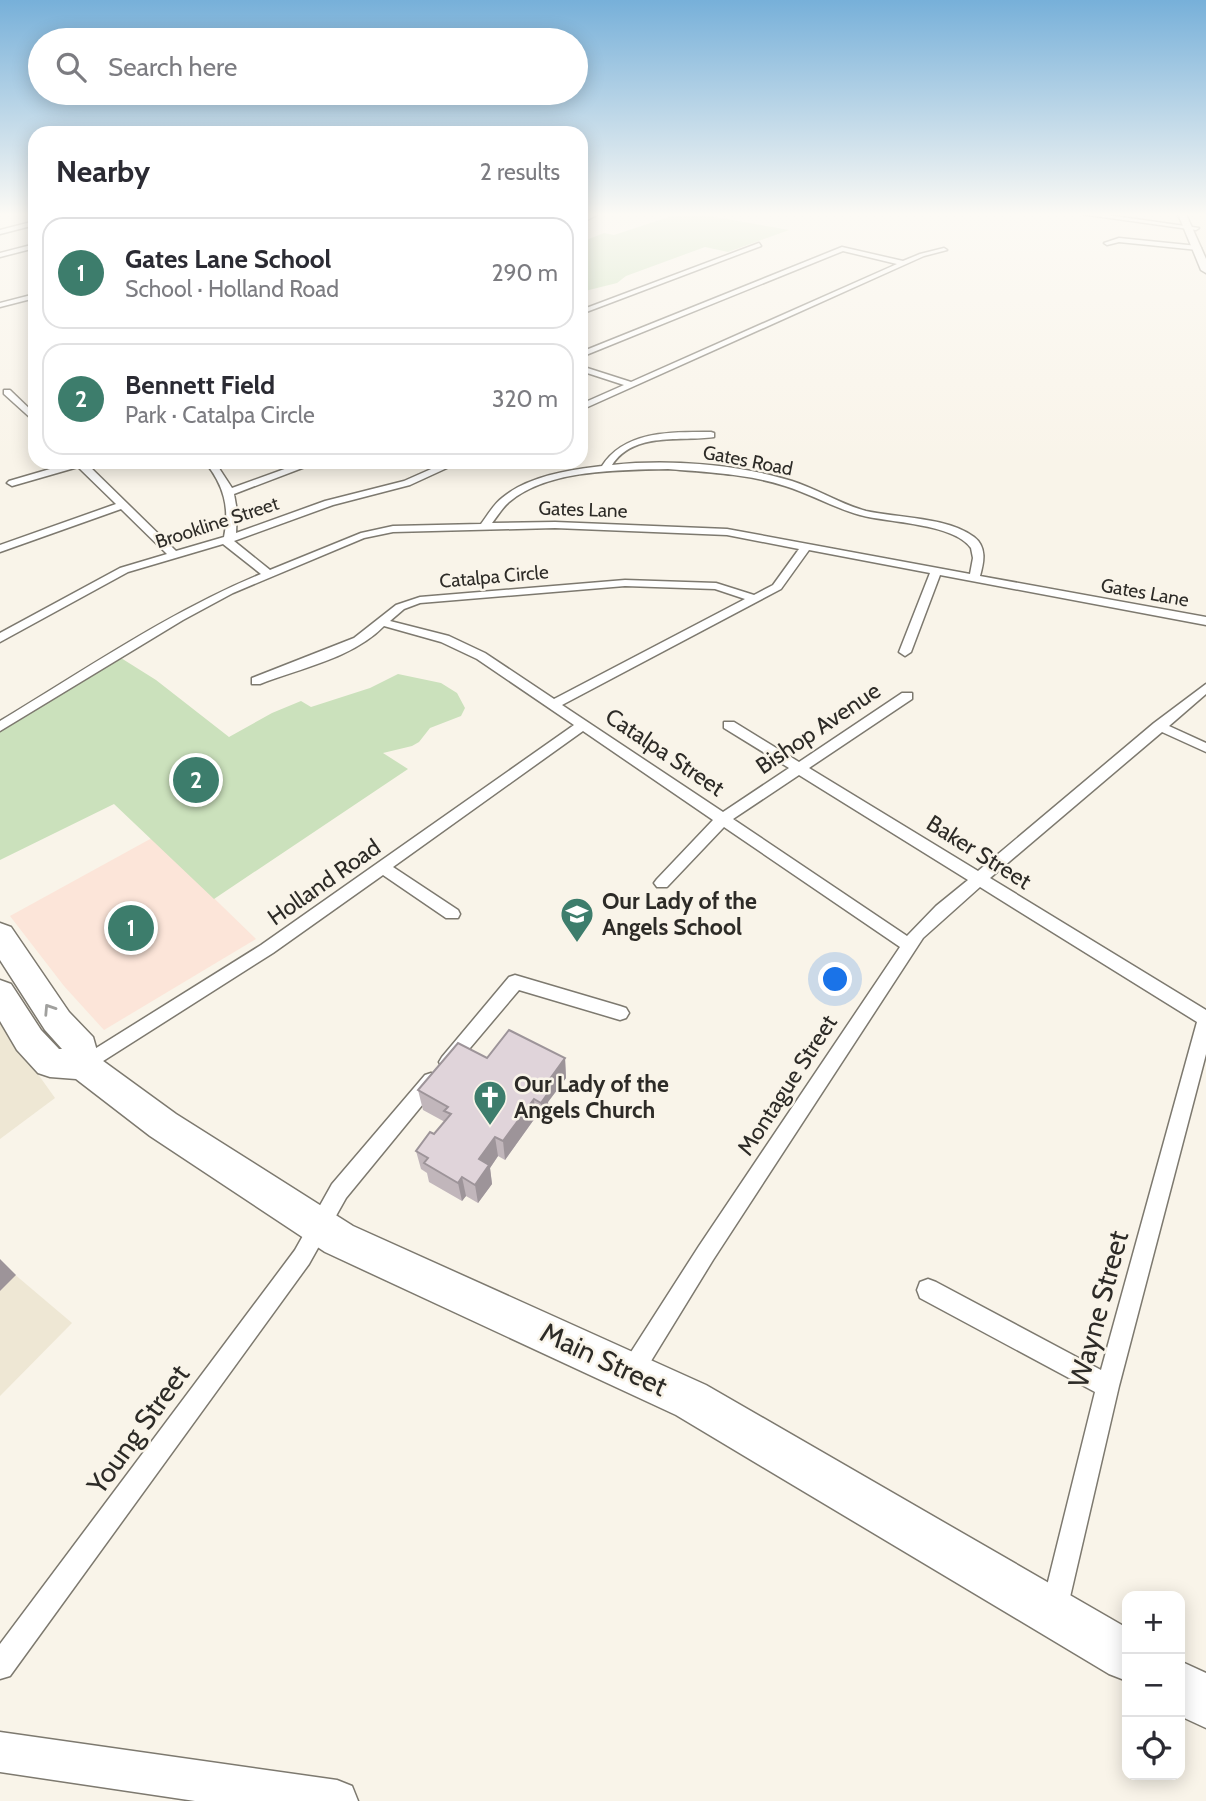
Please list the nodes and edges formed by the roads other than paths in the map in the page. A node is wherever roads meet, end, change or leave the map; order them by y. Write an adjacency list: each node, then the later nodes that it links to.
1 (27, 298): 5 (street)
2 (618, 298): 6 (street)
3 (723, 298): 7 (street)
4 (825, 298): 9 (street)
5 (0, 305)
6 (588, 309)
7 (588, 352)
8 (588, 370): 9 (street)
9 (632, 385): 11 (street)
10 (7, 392): 12 (street)
11 (588, 404)
12 (28, 412)
13 (711, 435): 20 (street)
14 (49, 469): 21 (street)
15 (58, 469): 21 (street)
16 (88, 469): 24 (street)
17 (219, 469): 23 (street)
18 (293, 469): 23 (street)
19 (439, 469): 26 (street, Brookline Street)
20 (605, 469): 25 (street, Gates Road); 32 (street, Gates Road)
21 (12, 483): 22 (street)
22 (0, 487)
23 (229, 492): 26 (street)
24 (122, 505): 28 (street); 29 (street)
25 (485, 525): 27 (street, Gates Lane); 31 (street, Gates Lane)
26 (230, 539): 29 (street, Brookline Street); 31 (street)
27 (806, 547): 30 (street, Gates Lane); 33 (street)
28 (0, 549)
29 (174, 555): 36 (street, Brookline Street)
30 (936, 572): 32 (street, Gates Lane); 37 (street)
31 (267, 573): 45 (street, Gates Lane)
32 (974, 579): 34 (street, Gates Lane)
33 (755, 599): 35 (street, Catalpa Circle); 41 (street)
34 (1206, 621)
35 (382, 622): 38 (street, Catalpa Circle); 41 (street, Catalpa Street)
36 (0, 638)
37 (905, 652)
38 (256, 681)
39 (1206, 688): 44 (street, Montague Street)
40 (907, 696): 47 (street, Bishop Avenue)
41 (554, 704): 42 (street, Catalpa Street)
42 (583, 724): 48 (street, Catalpa Street); 49 (street, Holland Road)
43 (729, 724): 47 (street, Baker Street)
44 (1159, 726): 46 (street); 50 (street, Montague Street)
45 (0, 727)
46 (1206, 748)
47 (798, 767): 48 (street, Bishop Avenue); 50 (street, Baker Street)
48 (723, 819): 51 (street, Bishop Avenue); 54 (street, Catalpa Street)
49 (384, 867): 52 (street); 58 (street, Holland Road)
50 (979, 879): 54 (street, Montague Street); 57 (street, Baker Street)
51 (662, 884)
52 (452, 914)
53 (0, 935): 58 (highway, Main Street, one-way to 53)
54 (909, 945): 61 (street, Montague Street)
55 (0, 993): 58 (highway)
56 (621, 1013): 59 (street, Young Street)
57 (1206, 1020): 62 (street, Wayne Street)
58 (83, 1065): 59 (highway, Main Street)
59 (321, 1225): 61 (highway, Main Street); 65 (street, Young Street)
60 (928, 1290): 62 (street)
61 (632, 1371): 63 (highway, Main Street)
62 (1108, 1386): 63 (street, Wayne Street)
63 (1054, 1613): 64 (highway, Main Street)
64 (1124, 1654)
65 (0, 1666)
66 (1185, 1690): 67 (highway)
67 (1206, 1702)
68 (0, 1752): 69 (main road)
69 (337, 1801)

